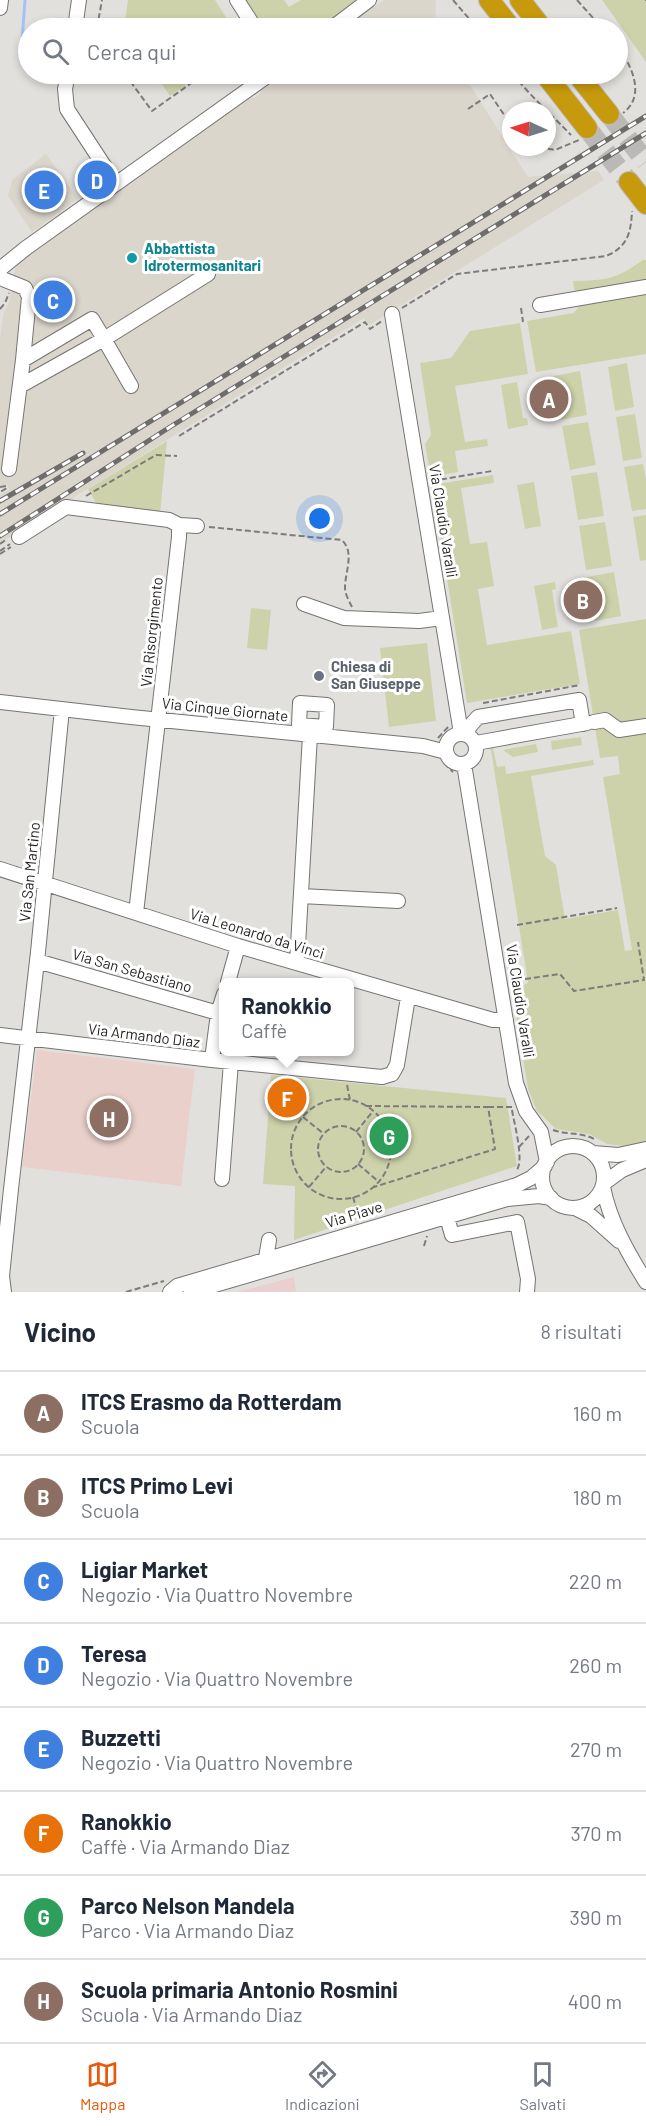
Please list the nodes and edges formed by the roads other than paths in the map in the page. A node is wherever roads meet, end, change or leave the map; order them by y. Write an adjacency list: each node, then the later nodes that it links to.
1 (79, 0): 8 (street)
2 (237, 0): 9 (street)
3 (369, 0): 10 (street)
4 (489, 0): 11 (highway)
5 (520, 0): 12 (highway)
6 (0, 2): 7 (street)
7 (0, 8)
8 (76, 18)
9 (249, 18)
10 (345, 18)
11 (503, 18)
12 (534, 18)
13 (66, 84): 20 (street)
14 (256, 84): 20 (street)
15 (552, 84): 18 (highway)
16 (585, 84): 17 (highway)
17 (609, 114)
18 (579, 132)
19 (629, 182): 21 (highway)
20 (116, 183): 22 (street)
21 (646, 204)
22 (0, 269)
23 (208, 274): 28 (street)
24 (0, 278): 29 (street)
25 (646, 290): 26 (street)
26 (540, 305)
27 (392, 314): 37 (street, Via Claudio Varalli)
28 (104, 339): 29 (street); 30 (street); 31 (street)
29 (23, 360): 30 (street)
30 (20, 386): 32 (street)
31 (131, 386)
32 (9, 469)
33 (179, 525): 34 (street); 35 (street); 40 (street, Via Risorgimento)
34 (197, 526)
35 (12, 539)
36 (304, 604): 37 (street)
37 (442, 618): 44 (street, Via Claudio Varalli)
38 (0, 702): 39 (street, Via Cinque Giornate)
39 (62, 709): 40 (street, Via Cinque Giornate); 48 (street, Via San Martino)
40 (159, 719): 43 (street, Via Cinque Giornate); 51 (street, Via Risorgimento)
41 (588, 723): 42 (street); 44 (street); 44 (street)
42 (646, 726)
43 (310, 735): 45 (street, Via Cinque Giornate); 49 (street)
44 (468, 737): 45 (street); 46 (street)
45 (446, 752): 46 (street)
46 (464, 764): 61 (street, Via Claudio Varalli)
47 (0, 869): 48 (street, Via Leonardo da Vinci)
48 (45, 883): 51 (street, Via Leonardo da Vinci); 53 (street, Via San Martino)
49 (301, 896): 50 (street); 54 (street)
50 (398, 901)
51 (136, 913): 52 (street, Via Leonardo da Vinci)
52 (238, 946): 54 (street, Via Leonardo da Vinci); 55 (street)
53 (37, 961): 60 (street, Via San Sebastiano); 63 (street, Via San Martino)
54 (297, 963): 56 (street, Via Leonardo da Vinci)
55 (229, 978)
56 (346, 978)
57 (354, 980): 58 (street, Via Leonardo da Vinci)
58 (408, 997): 61 (street, Via Leonardo da Vinci); 65 (street, Via Armando Diaz)
59 (219, 1010): 60 (street)
60 (218, 1013): 64 (street)
61 (506, 1020): 66 (street, Via Claudio Varalli)
62 (0, 1035): 63 (street, Via Armando Diaz)
63 (29, 1038): 64 (street, Via Armando Diaz); 74 (street, Via San Martino)
64 (212, 1060): 65 (street, Via Armando Diaz)
65 (231, 1062): 72 (street)
66 (542, 1132): 67 (street); 71 (street, Via Claudio Varalli)
67 (575, 1146): 68 (street); 71 (street)
68 (595, 1147): 69 (street); 73 (street)
69 (646, 1149)
70 (646, 1160): 73 (street)
71 (546, 1164): 75 (street); 80 (street, Via Piave)
72 (222, 1179)
73 (603, 1185): 76 (street); 79 (street)
74 (5, 1188): 82 (street, Via San Martino)
75 (551, 1198): 76 (street); 77 (street, Via Piave)
76 (575, 1208): 79 (street)
77 (447, 1217): 80 (street, Via Piave); 85 (street)
78 (269, 1240): 80 (street)
79 (623, 1245): 81 (street)
80 (268, 1264): 83 (street, Via Piave); 84 (street, Via Piave)
81 (646, 1282)
82 (4, 1292)
83 (170, 1292)
84 (191, 1292)
85 (527, 1292)

